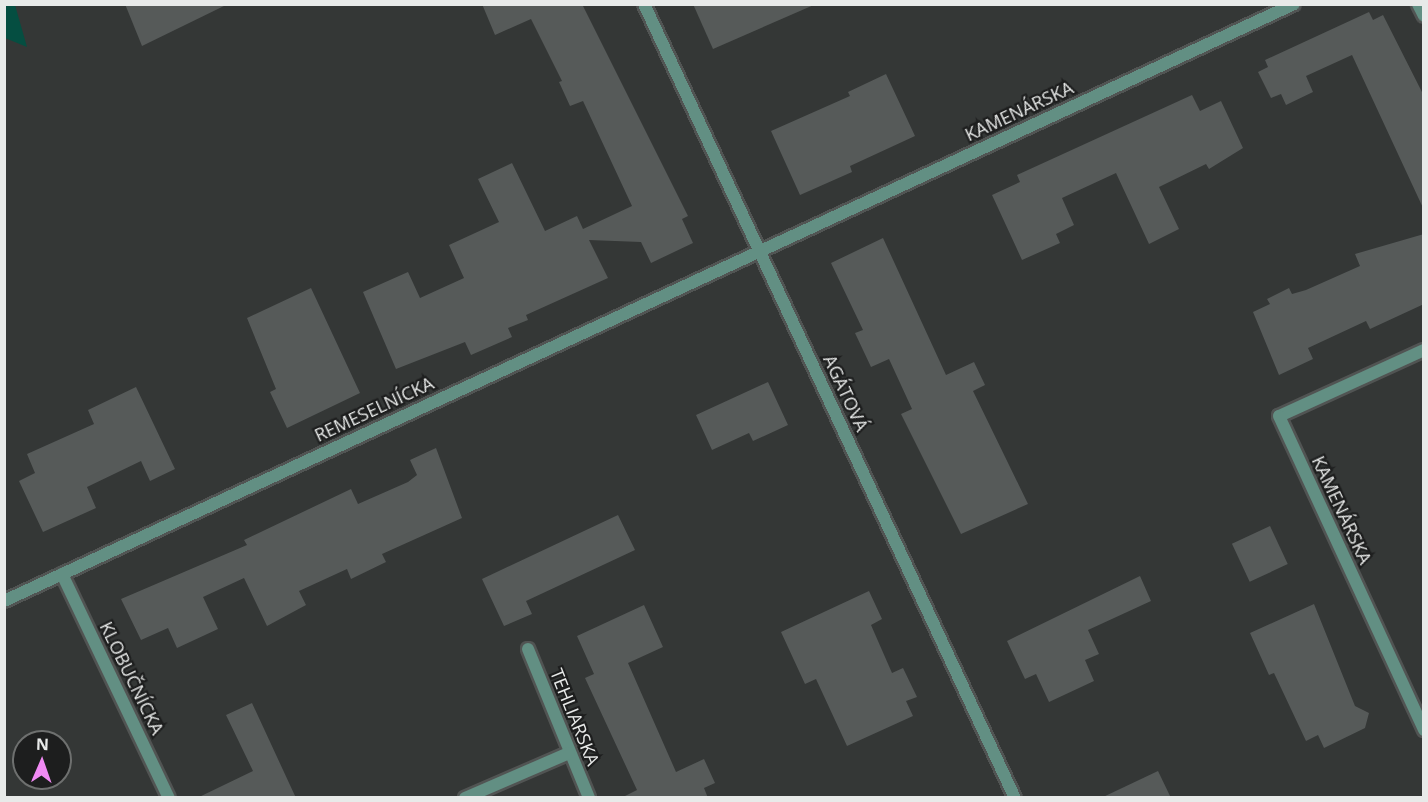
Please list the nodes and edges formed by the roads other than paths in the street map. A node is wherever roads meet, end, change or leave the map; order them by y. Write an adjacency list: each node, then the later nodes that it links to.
1 (644, 4): 5 (street, AGÁTOVÁ)
2 (1294, 4): 5 (street, KAMENÁRSKA)
3 (1418, 4): 4 (street)
4 (1424, 16)
5 (759, 250): 7 (street, REMESELNÍCKA); 15 (street, AGÁTOVÁ)
6 (1424, 350): 10 (street, KAMENÁRSKA)
7 (62, 574): 8 (street, REMESELNÍCKA); 12 (street, KLOBUČNÍCKA)
8 (4, 601)
9 (528, 649): 11 (street, TEHLIARSKA)
10 (1424, 730)
11 (569, 753): 13 (street); 14 (street, TEHLIARSKA)
12 (169, 798)
13 (465, 798)
14 (589, 798)
15 (1015, 798)

